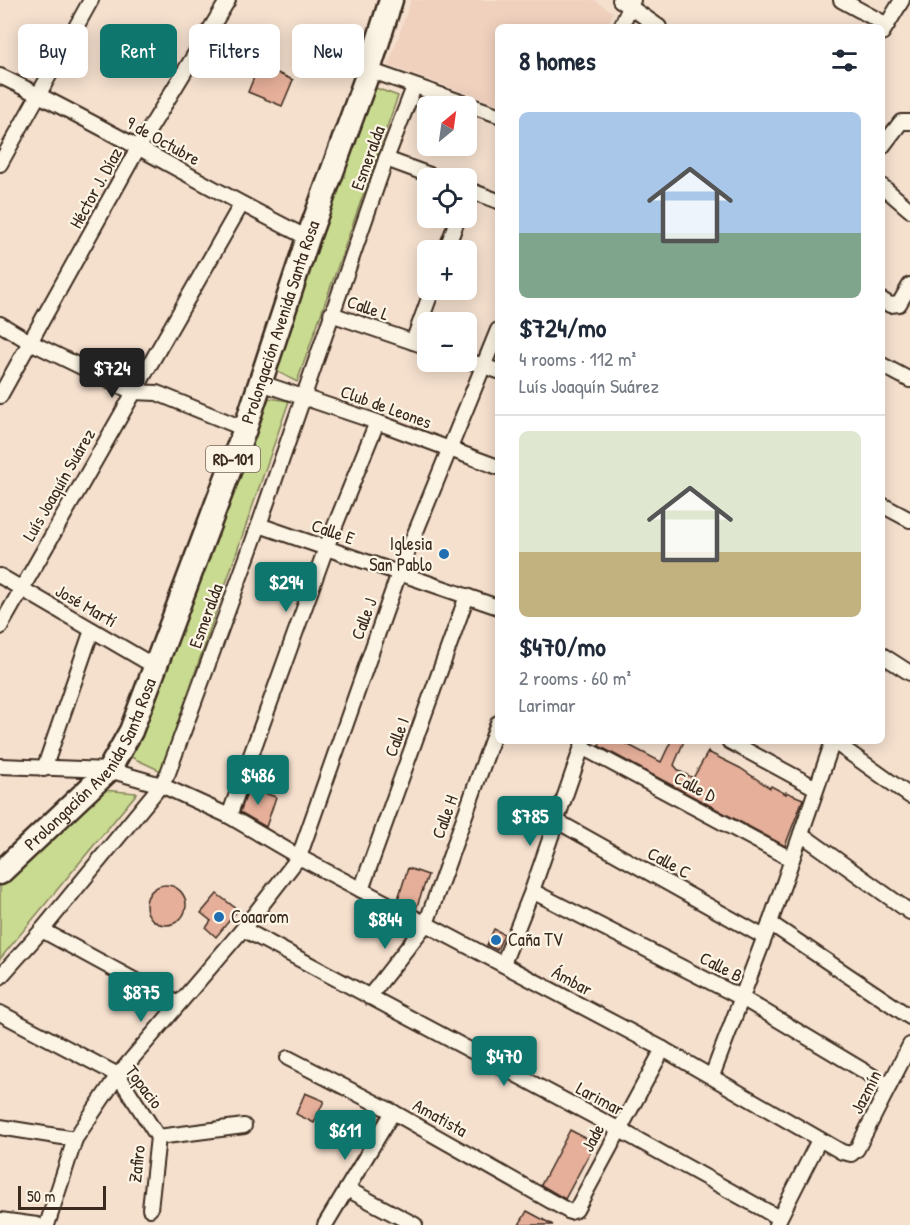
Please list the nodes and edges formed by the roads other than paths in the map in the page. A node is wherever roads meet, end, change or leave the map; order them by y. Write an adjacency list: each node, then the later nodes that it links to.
1 (91, 0): 14 (street)
2 (228, 0): 18 (street, Héctor J. Díaz)
3 (391, 0): 11 (main road, Prolongación Avenida Santa Rosa / RD-101)
4 (841, 0): 9 (street)
5 (903, 0): 10 (street)
6 (628, 2): 7 (street); 8 (street)
7 (622, 24)
8 (656, 24)
9 (877, 24)
10 (885, 29)
11 (369, 70): 13 (street); 27 (main road, Prolongación Avenida Santa Rosa / RD-101)
12 (0, 76): 14 (street, 9 de Octubre)
13 (414, 87): 15 (street); 19 (street, Esmeralda)
14 (39, 95): 18 (street, 9 de Octubre); 20 (street)
15 (495, 114)
16 (910, 122): 17 (street)
17 (885, 143)
18 (138, 148): 25 (street, 9 de Octubre); 34 (street, Héctor J. Díaz)
19 (386, 159): 21 (street); 31 (street, Esmeralda)
20 (0, 164)
21 (417, 170)
22 (885, 189): 26 (street)
23 (477, 194): 24 (street)
24 (495, 200)
25 (241, 204): 27 (street, 9 de Octubre); 43 (street, Luís Joaquín Suárez)
26 (910, 210)
27 (308, 238): 42 (main road, Prolongación Avenida Santa Rosa / RD-101)
28 (910, 285): 30 (street)
29 (428, 300): 35 (street)
30 (885, 302)
31 (331, 314): 35 (street, Calle L); 45 (street, Esmeralda)
32 (0, 324): 34 (street)
33 (495, 337): 38 (street, Calle J)
34 (30, 342): 43 (street); 44 (street, Héctor J. Díaz)
35 (413, 342): 36 (street, Calle L)
36 (417, 343)
37 (477, 364): 38 (street)
38 (483, 366): 40 (street); 48 (street, Calle J)
39 (885, 367): 41 (street)
40 (495, 370)
41 (910, 380)
42 (261, 383): 45 (street, Club de Leones); 47 (main road, Prolongación Avenida Santa Rosa / RD-101)
43 (133, 392): 47 (street); 56 (street, Luís Joaquín Suárez)
44 (0, 396)
45 (302, 397): 46 (street, Club de Leones); 52 (street, Esmeralda)
46 (377, 422): 48 (street, Club de Leones); 53 (street)
47 (245, 429): 62 (main road, Prolongación Avenida Santa Rosa / RD-101)
48 (448, 449): 49 (street, Club de Leones); 54 (street, Calle J)
49 (495, 466)
50 (885, 507): 51 (street)
51 (910, 520)
52 (259, 525): 53 (street, Calle E); 72 (street, Esmeralda)
53 (326, 548): 54 (street, Calle E); 75 (street)
54 (399, 573): 57 (street, Calle E); 78 (street, Calle J)
55 (0, 576): 56 (street, José Martí)
56 (21, 588): 59 (street, Luís Joaquín Suárez); 60 (street, José Martí)
57 (467, 596): 58 (street, Calle E); 81 (street, Calle I)
58 (495, 606)
59 (0, 627)
60 (92, 630): 62 (street, José Martí); 70 (street)
61 (885, 657): 63 (street)
62 (154, 666): 71 (main road, Prolongación Avenida Santa Rosa / RD-101)
63 (910, 673)
64 (495, 731): 85 (street, Calle H)
65 (583, 744): 76 (street); 79 (street, Calle D)
66 (735, 744): 73 (street)
67 (832, 744): 73 (street)
68 (837, 744): 74 (street)
69 (0, 766): 70 (street, Ámbar)
70 (44, 769): 71 (street, Ámbar)
71 (110, 770): 72 (street, Ámbar); 80 (main road, Prolongación Avenida Santa Rosa / RD-101)
72 (161, 785): 75 (street, Ámbar); 87 (street, Esmeralda)
73 (816, 788): 77 (street)
74 (910, 796)
75 (229, 816): 78 (street, Ámbar)
76 (555, 820): 82 (street); 88 (street, Calle C)
77 (801, 834): 79 (street); 83 (street)
78 (299, 857): 81 (street, Ámbar); 86 (street, Calle J)
79 (791, 859): 84 (street)
80 (0, 873)
81 (361, 890): 85 (street, Ámbar)
82 (532, 891): 89 (street); 92 (street, Calle B)
83 (910, 912)
84 (770, 923): 88 (street); 95 (street)
85 (426, 924): 89 (street, Ámbar); 91 (street, Calle H)
86 (243, 929): 91 (street, Larimar); 93 (street, Calle J)
87 (42, 930): 90 (street, Esmeralda); 93 (street)
88 (764, 937): 92 (street)
89 (503, 964): 97 (street, Ámbar)
90 (0, 977)
91 (369, 997): 105 (street, Larimar)
92 (742, 998): 100 (street); 101 (street, Calle B)
93 (178, 1004): 99 (street, Calle J)
94 (0, 1013): 99 (street, Topacio)
95 (910, 1017)
96 (910, 1045): 101 (street, Jazmín)
97 (663, 1049): 100 (street, Ámbar); 105 (street, Jade)
98 (288, 1058): 102 (street, Amatista)
99 (118, 1075): 106 (street, Topacio); 107 (street, Calle J)
100 (712, 1076): 108 (street, Ámbar)
101 (889, 1086): 109 (street, Jazmín)
102 (393, 1112): 110 (street); 112 (street, Amatista)
103 (244, 1126): 106 (street, Zafiro)
104 (0, 1127): 107 (street)
105 (618, 1130): 112 (street, Jade); 114 (street, Larimar)
106 (158, 1137): 111 (street, Zafiro)
107 (75, 1139): 116 (street, Calle J)
108 (819, 1140): 109 (street, Ámbar); 114 (street)
109 (851, 1154)
110 (347, 1189): 117 (street); 118 (street)
111 (150, 1209)
112 (573, 1212)
113 (0, 1220): 115 (street)
114 (777, 1222)
115 (37, 1225)
116 (47, 1225)
117 (325, 1225)
118 (416, 1225)

